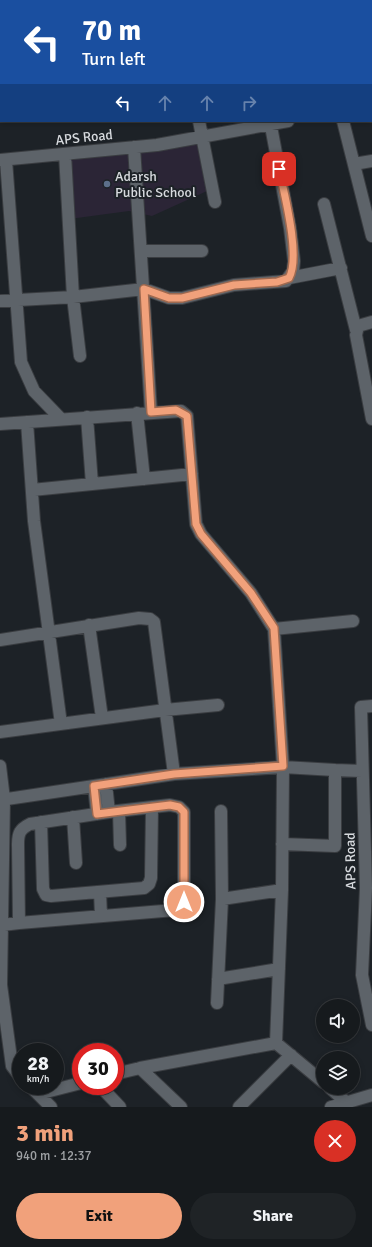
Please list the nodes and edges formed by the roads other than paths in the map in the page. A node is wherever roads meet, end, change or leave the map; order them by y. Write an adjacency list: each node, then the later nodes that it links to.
1 (199, 122): 4 (street)
2 (270, 122): 4 (street, APS Road); 17 (street)
3 (343, 122): 9 (street)
4 (201, 137): 5 (street, APS Road); 10 (street)
5 (134, 147): 6 (street, APS Road); 14 (street)
6 (65, 154): 7 (street, APS Road); 19 (street)
7 (3, 160): 12 (street)
8 (372, 161): 9 (street)
9 (354, 164): 13 (street)
10 (215, 202)
11 (324, 204): 16 (street)
12 (5, 214): 20 (street)
13 (372, 236)
14 (141, 251): 15 (street); 18 (street)
15 (202, 251)
16 (341, 268): 17 (street); 23 (street)
17 (289, 278): 18 (street)
18 (144, 289): 19 (street); 25 (street)
19 (73, 297): 20 (street); 24 (street)
20 (18, 300): 21 (street); 28 (street)
21 (0, 301)
22 (372, 322): 23 (street)
23 (356, 330): 29 (street)
24 (80, 356)
25 (151, 412): 26 (street); 32 (street)
26 (137, 413): 27 (street); 33 (street)
27 (87, 417): 28 (street); 34 (street)
28 (61, 419): 30 (street)
29 (372, 419)
30 (27, 422): 31 (street); 35 (street)
31 (0, 424)
32 (192, 474): 33 (street); 38 (street)
33 (144, 479): 34 (street)
34 (92, 484): 35 (street)
35 (32, 490): 39 (street)
36 (353, 622): 38 (street)
37 (89, 625): 39 (street); 43 (street); 44 (street)
38 (274, 628): 48 (street)
39 (50, 631): 40 (street); 45 (street)
40 (0, 640)
41 (218, 704): 43 (street)
42 (372, 706): 50 (street, APS Road)
43 (165, 710): 44 (street); 51 (street)
44 (102, 718): 45 (street)
45 (61, 724): 46 (street)
46 (0, 732)
47 (0, 766): 54 (street)
48 (283, 766): 49 (street); 51 (street); 61 (street)
49 (335, 770): 50 (street); 61 (street)
50 (362, 771): 66 (street, APS Road)
51 (174, 774): 52 (street)
52 (106, 784): 53 (street); 57 (street)
53 (94, 786): 54 (street); 58 (street)
54 (2, 800): 65 (street)
55 (152, 807): 57 (street); 68 (street); 70 (street)
56 (221, 810): 69 (street)
57 (114, 811): 58 (street); 62 (street)
58 (97, 814): 59 (street)
59 (73, 817): 60 (street); 63 (street)
60 (41, 822): 64 (street); 68 (street)
61 (282, 844): 67 (street)
62 (120, 845)
63 (76, 863)
64 (18, 878): 65 (street); 71 (street)
65 (3, 879): 72 (street)
66 (369, 889): 77 (street, APS Road)
67 (282, 890): 69 (street); 73 (street)
68 (100, 892): 70 (street)
69 (222, 899): 74 (street)
70 (101, 916): 71 (street)
71 (19, 923): 72 (street)
72 (2, 925): 75 (street)
73 (279, 968): 74 (street); 79 (street)
74 (218, 979): 76 (street)
75 (0, 986): 81 (street)
76 (217, 1003)
77 (371, 1010): 78 (street, APS Road)
78 (372, 1024)
79 (276, 1043): 80 (street); 82 (street)
80 (291, 1055): 84 (street); 93 (street)
81 (12, 1066)
82 (140, 1068): 83 (street); 92 (street)
83 (124, 1072)
84 (316, 1076)
85 (39, 1095): 90 (street)
86 (109, 1095): 91 (street)
87 (338, 1095): 89 (street)
88 (372, 1095): 89 (street)
89 (346, 1102): 94 (street)
90 (51, 1107)
91 (120, 1107)
92 (180, 1107)
93 (239, 1107)
94 (331, 1107)

